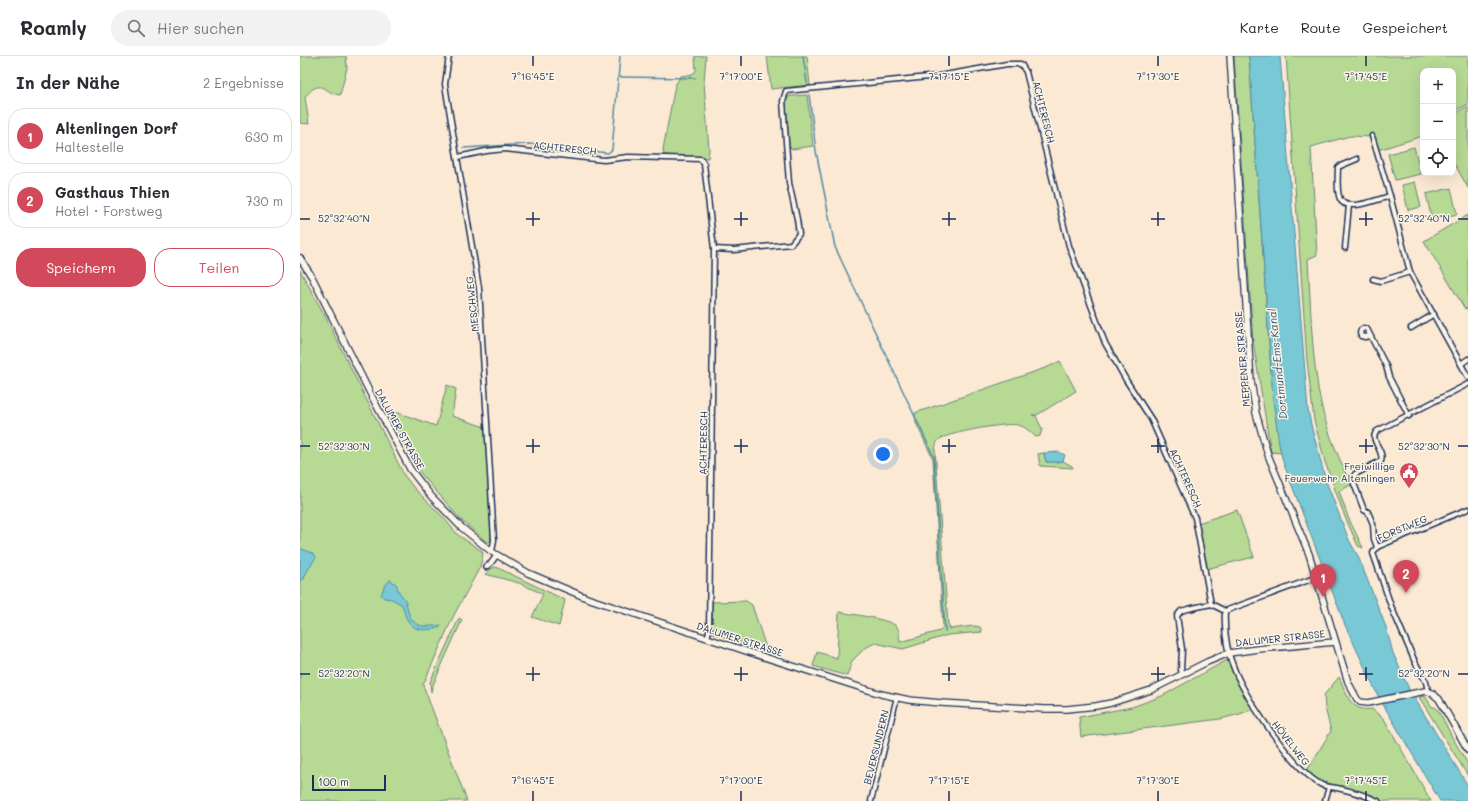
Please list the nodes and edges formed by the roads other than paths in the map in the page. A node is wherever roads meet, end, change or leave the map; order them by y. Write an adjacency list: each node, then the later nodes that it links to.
1 (449, 56): 4 (street, MESCHWEG)
2 (1230, 56): 25 (main road, MEPPENER STRASSE)
3 (1372, 136): 6 (street)
4 (458, 158): 8 (street, ACHTERESCH); 23 (street, MESCHWEG)
5 (1358, 159): 7 (street)
6 (1390, 196): 7 (street); 11 (street)
7 (1349, 206): 9 (street)
8 (714, 248): 26 (street, ACHTERESCH); 28 (street, ACHTERESCH)
9 (1345, 248)
10 (300, 258): 23 (main road, DALUMER STRASSE)
11 (1410, 272): 12 (street); 13 (street)
12 (1373, 279)
13 (1434, 314): 14 (street); 17 (street)
14 (1411, 328)
15 (1370, 336): 20 (street)
16 (1468, 359): 17 (street)
17 (1461, 364): 18 (street)
18 (1468, 377)
19 (1468, 384): 20 (street)
20 (1409, 416): 22 (street)
21 (1468, 508): 22 (street, FORSTWEG)
22 (1377, 547): 32 (street, FORSTWEG)
23 (494, 554): 24 (street); 28 (main road, DALUMER STRASSE)
24 (486, 567)
25 (1317, 577): 27 (street); 29 (main road, MEPPENER STRASSE)
26 (1211, 604): 27 (street); 31 (street)
27 (1225, 611): 30 (street, HÖVELWEG)
28 (707, 638): 33 (main road, DALUMER STRASSE)
29 (1335, 642): 30 (main road, DALUMER STRASSE); 32 (main road, MEPPENER STRASSE)
30 (1229, 653): 31 (main road, DALUMER STRASSE); 35 (street, HÖVELWEG)
31 (1182, 674): 33 (main road, DALUMER STRASSE)
32 (1428, 692): 34 (main road)
33 (897, 697): 36 (street, BEVERSUNDERN)
34 (1468, 750)
35 (1329, 787): 37 (street); 38 (street, HÖVELWEG)
36 (871, 801)
37 (1325, 801)
38 (1378, 801)

